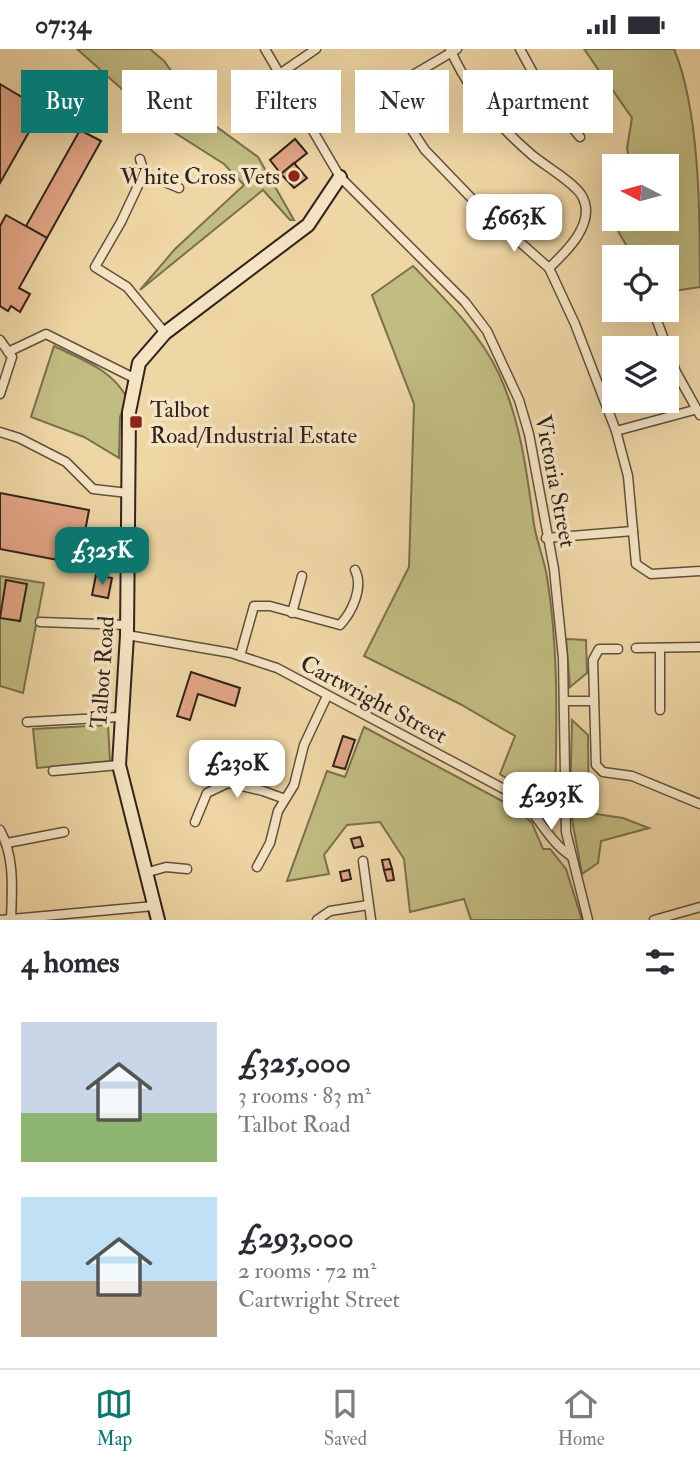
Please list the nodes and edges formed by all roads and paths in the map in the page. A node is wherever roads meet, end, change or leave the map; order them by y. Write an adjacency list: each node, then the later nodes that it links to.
1 (265, 49): 5 (street, Victoria Street)
2 (316, 49): 6 (street)
3 (520, 49): 8 (street)
4 (453, 50): 13 (street); 13 (street)
5 (276, 70)
6 (285, 70)
7 (313, 133): 11 (street, Victoria Street)
8 (580, 137)
9 (140, 159): 10 (street)
10 (144, 173): 12 (street); 15 (street)
11 (340, 177): 15 (street, Talbot Road); 25 (street, Victoria Street)
12 (179, 188)
13 (549, 268): 21 (street)
14 (658, 322): 20 (street)
15 (165, 333): 18 (street, Talbot Road)
16 (0, 339): 17 (street)
17 (8, 352): 18 (street); 19 (street)
18 (136, 379): 23 (street, Talbot Road)
19 (0, 394)
20 (697, 413): 21 (street)
21 (616, 431): 24 (street)
22 (0, 432): 23 (street)
23 (128, 493): 31 (street, Talbot Road)
24 (633, 531): 25 (street); 27 (street)
25 (546, 538): 38 (street, Victoria Street)
26 (355, 570): 29 (street)
27 (700, 571)
28 (302, 576): 29 (street)
29 (292, 613): 36 (street)
30 (40, 622): 31 (street, Cartwright Street)
31 (127, 630): 36 (street, Cartwright Street); 41 (street, Talbot Road)
32 (700, 647): 34 (street)
33 (636, 648): 34 (street)
34 (660, 648): 40 (street)
35 (618, 649): 39 (street)
36 (240, 656): 37 (street, Cartwright Street)
37 (327, 696): 45 (street); 51 (street, Cartwright Street)
38 (565, 701): 39 (street); 51 (street, Victoria Street)
39 (594, 701): 46 (street)
40 (660, 710)
41 (119, 717): 42 (street); 43 (street, Talbot Road)
42 (27, 722)
43 (119, 765): 44 (street); 55 (street, Talbot Road)
44 (53, 771)
45 (285, 799): 47 (street); 53 (street)
46 (700, 804)
47 (195, 822)
48 (0, 830): 50 (street)
49 (64, 832): 50 (street)
50 (7, 843): 59 (street)
51 (571, 856): 64 (street, Victoria Street)
52 (363, 861): 57 (street)
53 (257, 867)
54 (187, 869): 55 (street)
55 (145, 873): 56 (street, Talbot Road)
56 (154, 905): 59 (street); 61 (street, Talbot Road)
57 (368, 905): 62 (street); 63 (street)
58 (700, 907): 65 (street)
59 (11, 919): 60 (street)
60 (0, 920)
61 (158, 920)
62 (317, 920)
63 (371, 920)
64 (588, 920)
65 (654, 920)

